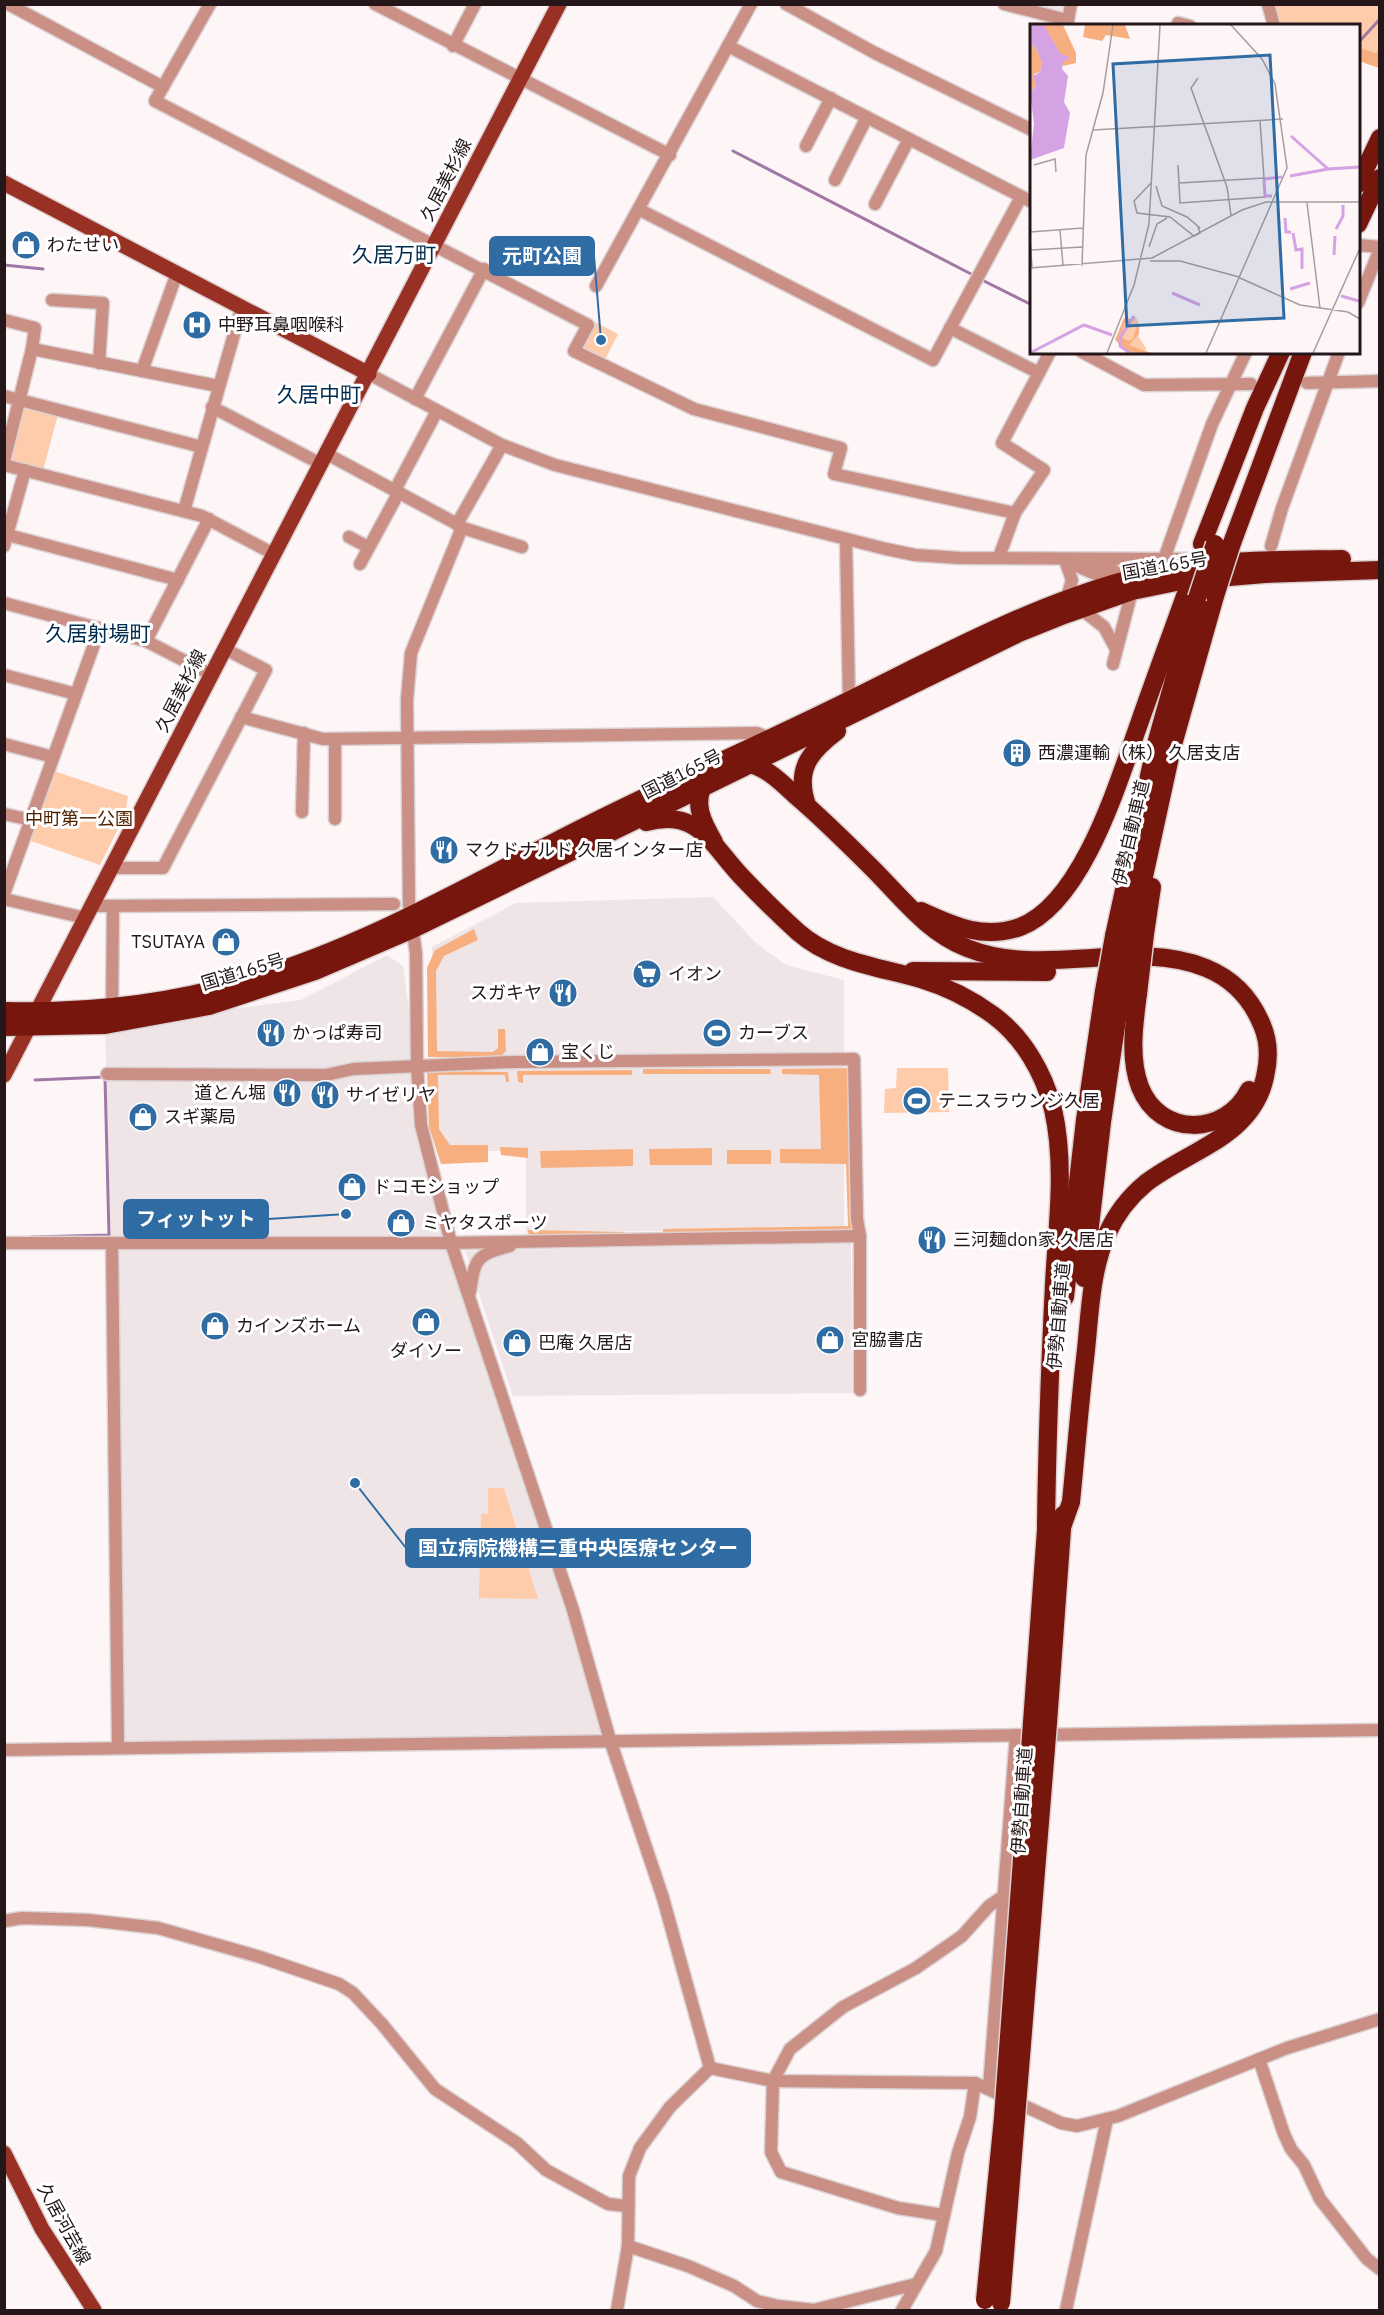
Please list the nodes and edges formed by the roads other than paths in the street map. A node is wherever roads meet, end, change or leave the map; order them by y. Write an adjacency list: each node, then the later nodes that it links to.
1 (8, 4): 16 (street)
2 (210, 4): 16 (street)
3 (375, 4): 13 (street)
4 (475, 4): 13 (street)
5 (559, 4): 15 (main road, 久居美杉線)
6 (751, 4): 14 (street)
7 (786, 4): 19 (street)
8 (1004, 4): 11 (street)
9 (1071, 4): 11 (street)
10 (1268, 4): 12 (street)
11 (1067, 23)
12 (1273, 24)
13 (453, 46): 15 (street)
14 (728, 46): 17 (street); 23 (street)
15 (521, 78): 23 (street); 32 (main road, 久居美杉線)
16 (163, 87): 32 (street)
17 (831, 98): 18 (street); 22 (street)
18 (867, 117): 21 (street); 25 (street)
19 (1030, 129)
20 (1380, 138): 26 (highway)
21 (909, 139): 28 (street); 29 (street)
22 (806, 146)
23 (670, 155): 30 (street)
24 (1380, 178): 31 (highway)
25 (835, 180)
26 (1360, 182)
27 (4, 183): 36 (main road)
28 (1026, 200): 42 (street)
29 (875, 204)
30 (640, 210): 37 (street); 42 (street)
31 (1360, 222)
32 (435, 244): 35 (street); 53 (main road, 久居美杉線)
33 (1360, 245): 34 (street)
34 (1380, 248): 39 (street)
35 (484, 269): 61 (street); 72 (street)
36 (177, 273): 40 (main road); 51 (street)
37 (596, 286)
38 (52, 300): 50 (street)
39 (1360, 300)
40 (242, 306): 53 (main road); 59 (street)
41 (4, 320): 43 (street)
42 (950, 328): 52 (street)
43 (32, 349): 50 (street); 62 (street)
44 (1049, 354): 52 (street)
45 (1086, 354): 57 (street)
46 (1245, 354): 57 (street)
47 (1282, 354): 78 (highway, 伊勢自動車道)
48 (1302, 354): 78 (highway, 伊勢自動車道)
49 (1338, 354): 55 (street)
50 (99, 363): 51 (street)
51 (142, 371): 59 (street)
52 (1039, 373): 72 (street)
53 (369, 374): 61 (street); 67 (main road, 久居美杉線)
54 (1380, 381): 55 (street)
55 (1328, 382): 56 (street); 79 (street)
56 (1307, 383)
57 (1231, 384): 58 (street); 85 (street)
58 (1251, 384)
59 (218, 386): 63 (street)
60 (4, 396): 62 (street)
61 (415, 399): 64 (street)
62 (20, 400): 66 (street); 68 (street)
63 (212, 407): 66 (street); 67 (street)
64 (437, 411): 65 (street); 70 (street)
65 (502, 445): 74 (street); 77 (street)
66 (202, 447): 71 (street)
67 (324, 459): 70 (street); 82 (main road, 久居美杉線)
68 (4, 463): 69 (street)
69 (25, 470): 71 (street); 76 (street)
70 (397, 491): 74 (street); 80 (street)
71 (184, 511): 73 (street)
72 (1015, 513): 83 (street)
73 (209, 519): 82 (street); 91 (street)
74 (459, 526): 81 (street); 108 (street)
75 (349, 537): 80 (street)
76 (6, 538): 91 (street)
77 (846, 539): 83 (street); 104 (street)
78 (1216, 544): 93 (highway, 伊勢自動車道, bridge)
79 (1271, 546)
80 (368, 547): 89 (street)
81 (522, 547)
82 (274, 554): 98 (main road, 久居美杉線)
83 (999, 557): 86 (street); 88 (street)
84 (1380, 558): 87 (highway, 国道165号)
85 (1164, 559): 86 (street); 87 (street)
86 (1080, 560): 92 (street)
87 (1257, 560): 92 (highway, 国道165号)
88 (1066, 563): 92 (street); 95 (street)
89 (360, 564)
90 (1380, 570): 92 (highway, 国道165号)
91 (178, 580): 97 (street)
92 (1125, 585): 95 (highway, 国道165号); 99 (street)
93 (1199, 596): 126 (highway); 130 (highway, 伊勢自動車道); 130 (highway, 伊勢自動車道)
94 (4, 603): 96 (street)
95 (1074, 605): 99 (street); 104 (highway, 国道165号); 105 (highway, 国道165号)
96 (100, 628): 97 (street); 103 (street)
97 (146, 641): 102 (street)
98 (225, 649): 102 (main road, 久居美杉線); 106 (street)
99 (1116, 649): 100 (street)
100 (1113, 664)
101 (4, 675): 103 (street)
102 (212, 675): 123 (main road, 久居美杉線)
103 (76, 694): 112 (street)
104 (849, 700): 109 (highway, 国道165号)
105 (867, 708): 114 (highway, 国道165号); 116 (highway)
106 (241, 717): 107 (street); 123 (street)
107 (304, 733): 110 (street); 117 (street)
108 (407, 738): 109 (street); 110 (street); 129 (street)
109 (770, 738): 113 (highway, 国道165号)
110 (334, 739): 119 (street)
111 (4, 744): 112 (street)
112 (53, 757): 120 (street)
113 (717, 762): 114 (highway); 115 (highway); 129 (highway, 国道165号)
114 (751, 764): 115 (highway, 国道165号); 116 (highway)
115 (700, 790): 121 (highway); 122 (highway, 国道165号)
116 (807, 805): 126 (highway)
117 (302, 812)
118 (4, 814): 120 (street)
119 (335, 819)
120 (31, 820): 124 (street)
121 (714, 842): 122 (highway); 131 (highway)
122 (550, 862): 129 (highway, 国道165号)
123 (112, 868): 128 (main road, 久居美杉線)
124 (4, 894)
125 (4, 899): 128 (street)
126 (905, 904): 147 (highway)
127 (112, 907): 128 (street); 129 (street); 133 (street)
128 (88, 912): 135 (main road, 久居美杉線)
129 (406, 916): 133 (highway, 国道165号); 135 (highway, 国道165号); 137 (street)
130 (1130, 935): 132 (highway, 伊勢自動車道, bridge)
131 (887, 970): 132 (highway); 147 (highway)
132 (1121, 992): 147 (highway, 伊勢自動車道)
133 (112, 1007): 135 (highway, 国道165号)
134 (4, 1011): 135 (highway, 国道165号)
135 (34, 1019): 136 (highway, 国道165号); 139 (main road)
136 (4, 1027)
137 (417, 1066): 138 (street); 140 (street); 142 (street)
138 (108, 1074)
139 (4, 1076)
140 (860, 1236): 141 (street); 146 (street)
141 (528, 1241): 142 (street); 145 (street)
142 (451, 1242): 144 (street); 145 (street)
143 (4, 1243): 144 (street)
144 (112, 1244): 151 (street)
145 (470, 1297): 150 (street)
146 (860, 1390)
147 (1054, 1527): 168 (highway, 伊勢自動車道, bridge)
148 (1380, 1731): 149 (street)
149 (1016, 1735): 150 (street); 153 (street)
150 (610, 1740): 151 (street); 157 (street)
151 (118, 1747): 152 (street)
152 (4, 1750)
153 (1005, 1896): 158 (street); 160 (street)
154 (4, 1921): 163 (street)
155 (1380, 2019): 156 (street)
156 (1258, 2059): 161 (street); 166 (street)
157 (710, 2068): 158 (street); 163 (street)
158 (772, 2081): 159 (street); 164 (street)
159 (975, 2083): 160 (street); 164 (street)
160 (989, 2088): 161 (street)
161 (1107, 2119): 172 (street)
162 (4, 2153): 169 (main road, 久居河芸線)
163 (626, 2206): 165 (street)
164 (943, 2215): 167 (street)
165 (628, 2246): 167 (street); 170 (street)
166 (1380, 2269)
167 (916, 2284): 171 (street)
168 (993, 2306)
169 (94, 2310)
170 (617, 2310)
171 (902, 2310)
172 (1065, 2310)

